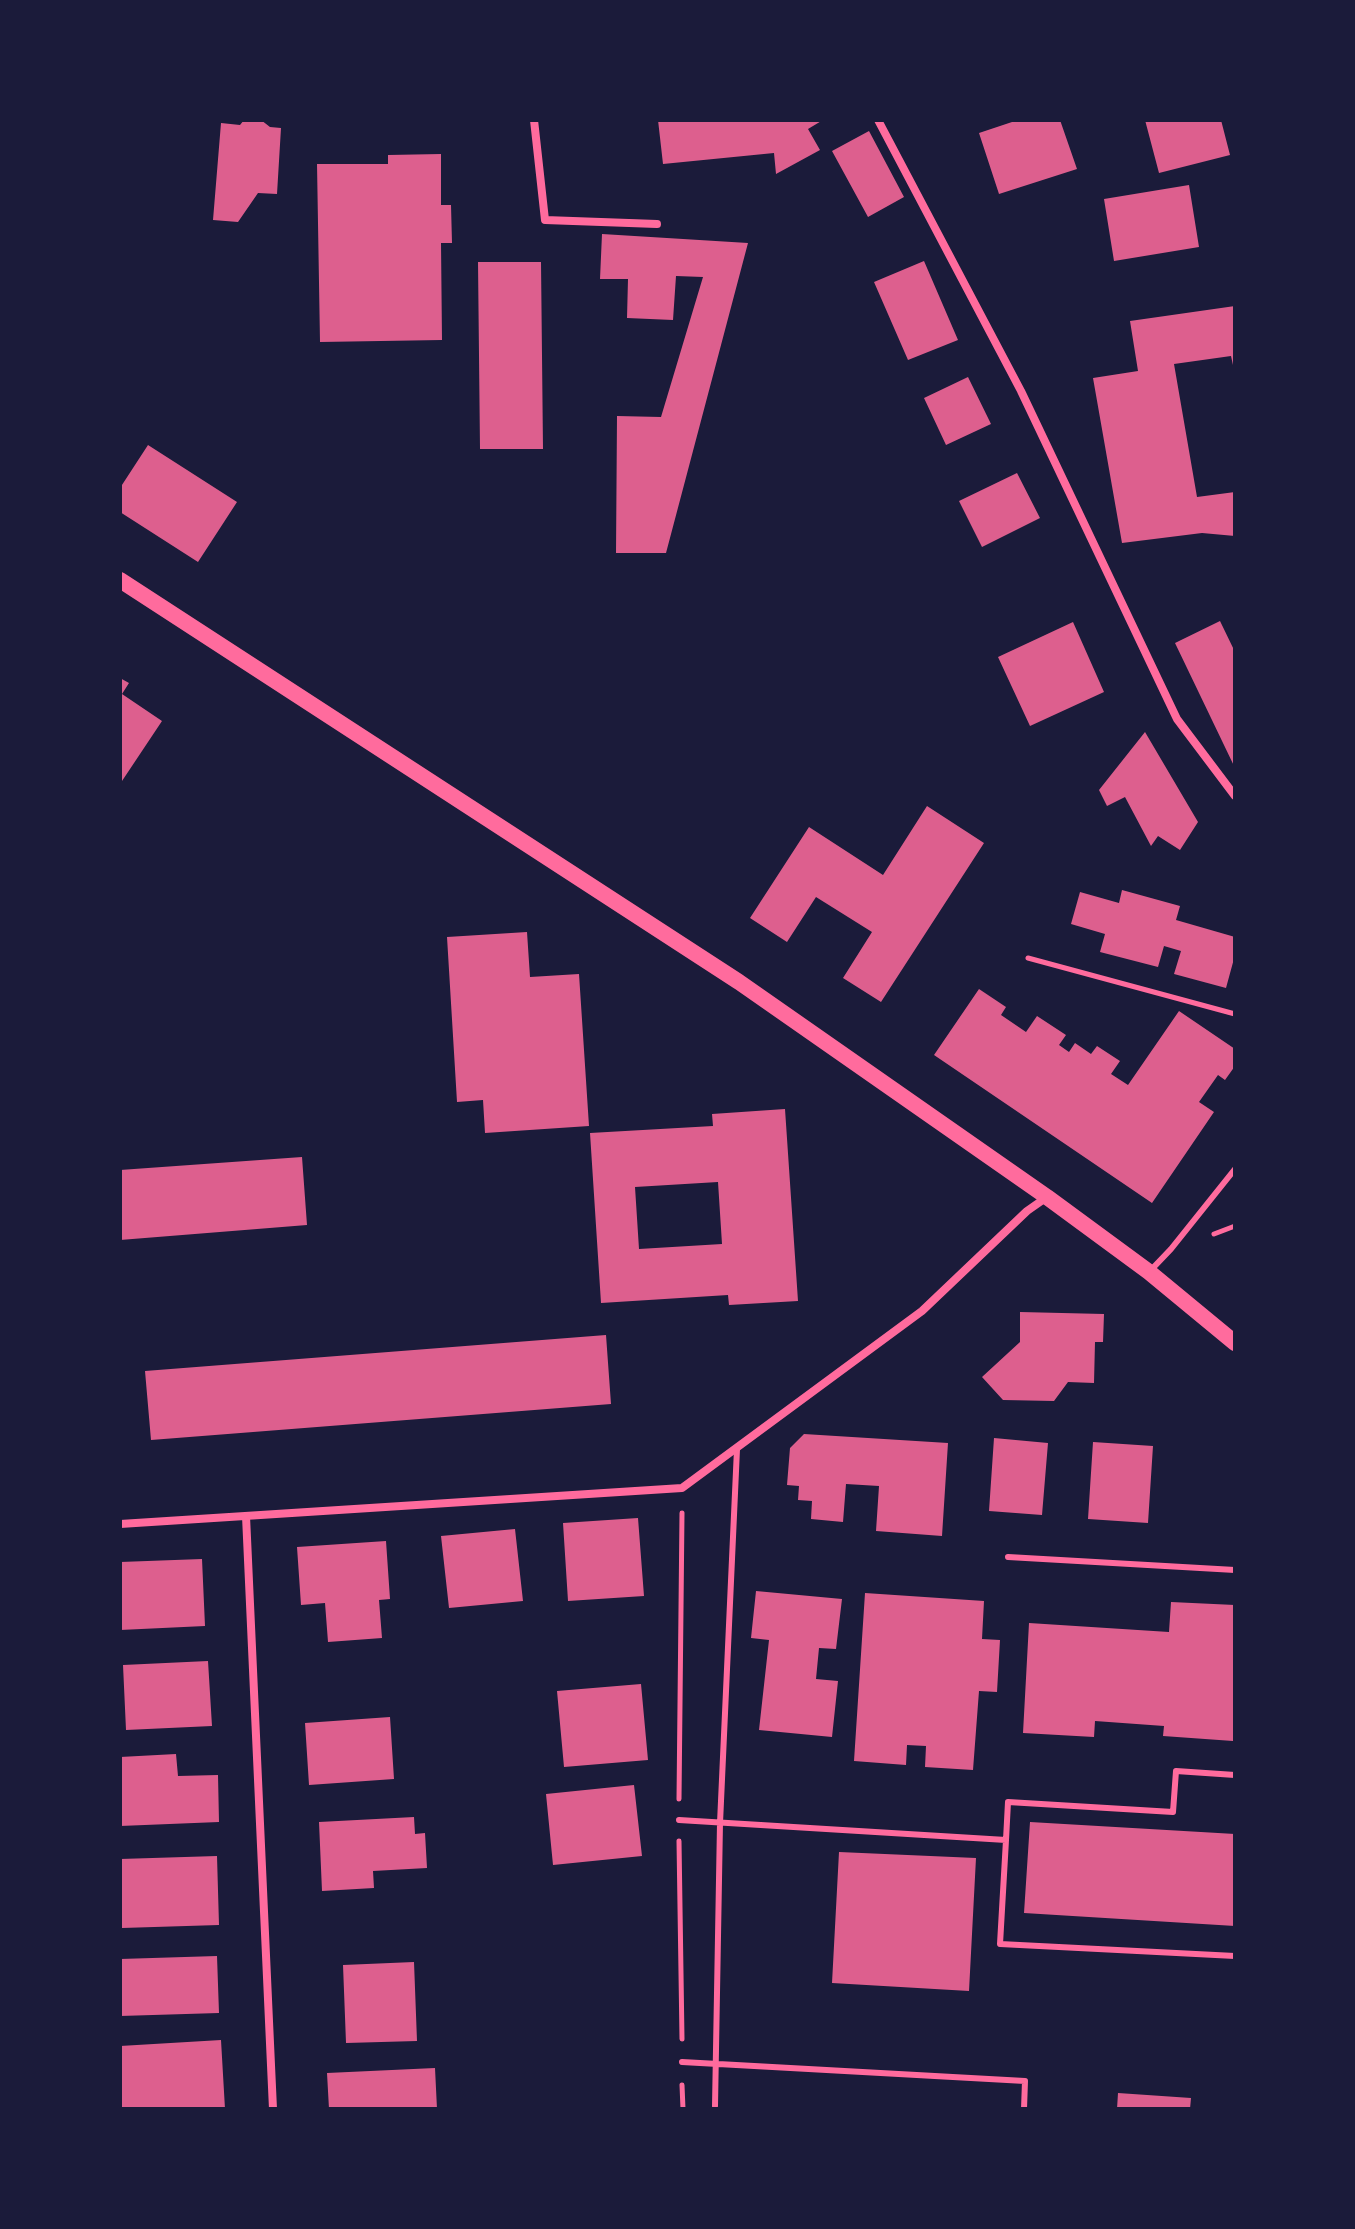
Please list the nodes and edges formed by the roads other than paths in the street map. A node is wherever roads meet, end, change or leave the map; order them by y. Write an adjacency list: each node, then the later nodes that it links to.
1 (534, 120): 3 (street)
2 (878, 120): 5 (street)
3 (657, 224)
4 (120, 580): 7 (main road)
5 (1235, 796)
6 (1235, 1169): 8 (lane)
7 (1047, 1197): 8 (main road); 10 (street)
8 (1149, 1272): 9 (main road)
9 (1235, 1343)
10 (737, 1449): 11 (street); 17 (lane)
11 (246, 1516): 12 (street); 23 (street)
12 (120, 1524)
13 (1008, 1557): 14 (lane)
14 (1235, 1570)
15 (1235, 1775): 18 (lane)
16 (679, 1820): 17 (lane)
17 (720, 1823): 18 (lane); 21 (lane)
18 (1006, 1840): 19 (lane)
19 (1235, 1956)
20 (682, 2062): 21 (lane)
21 (717, 2064): 22 (lane); 24 (lane)
22 (715, 2106)
23 (273, 2109)
24 (1024, 2109)

